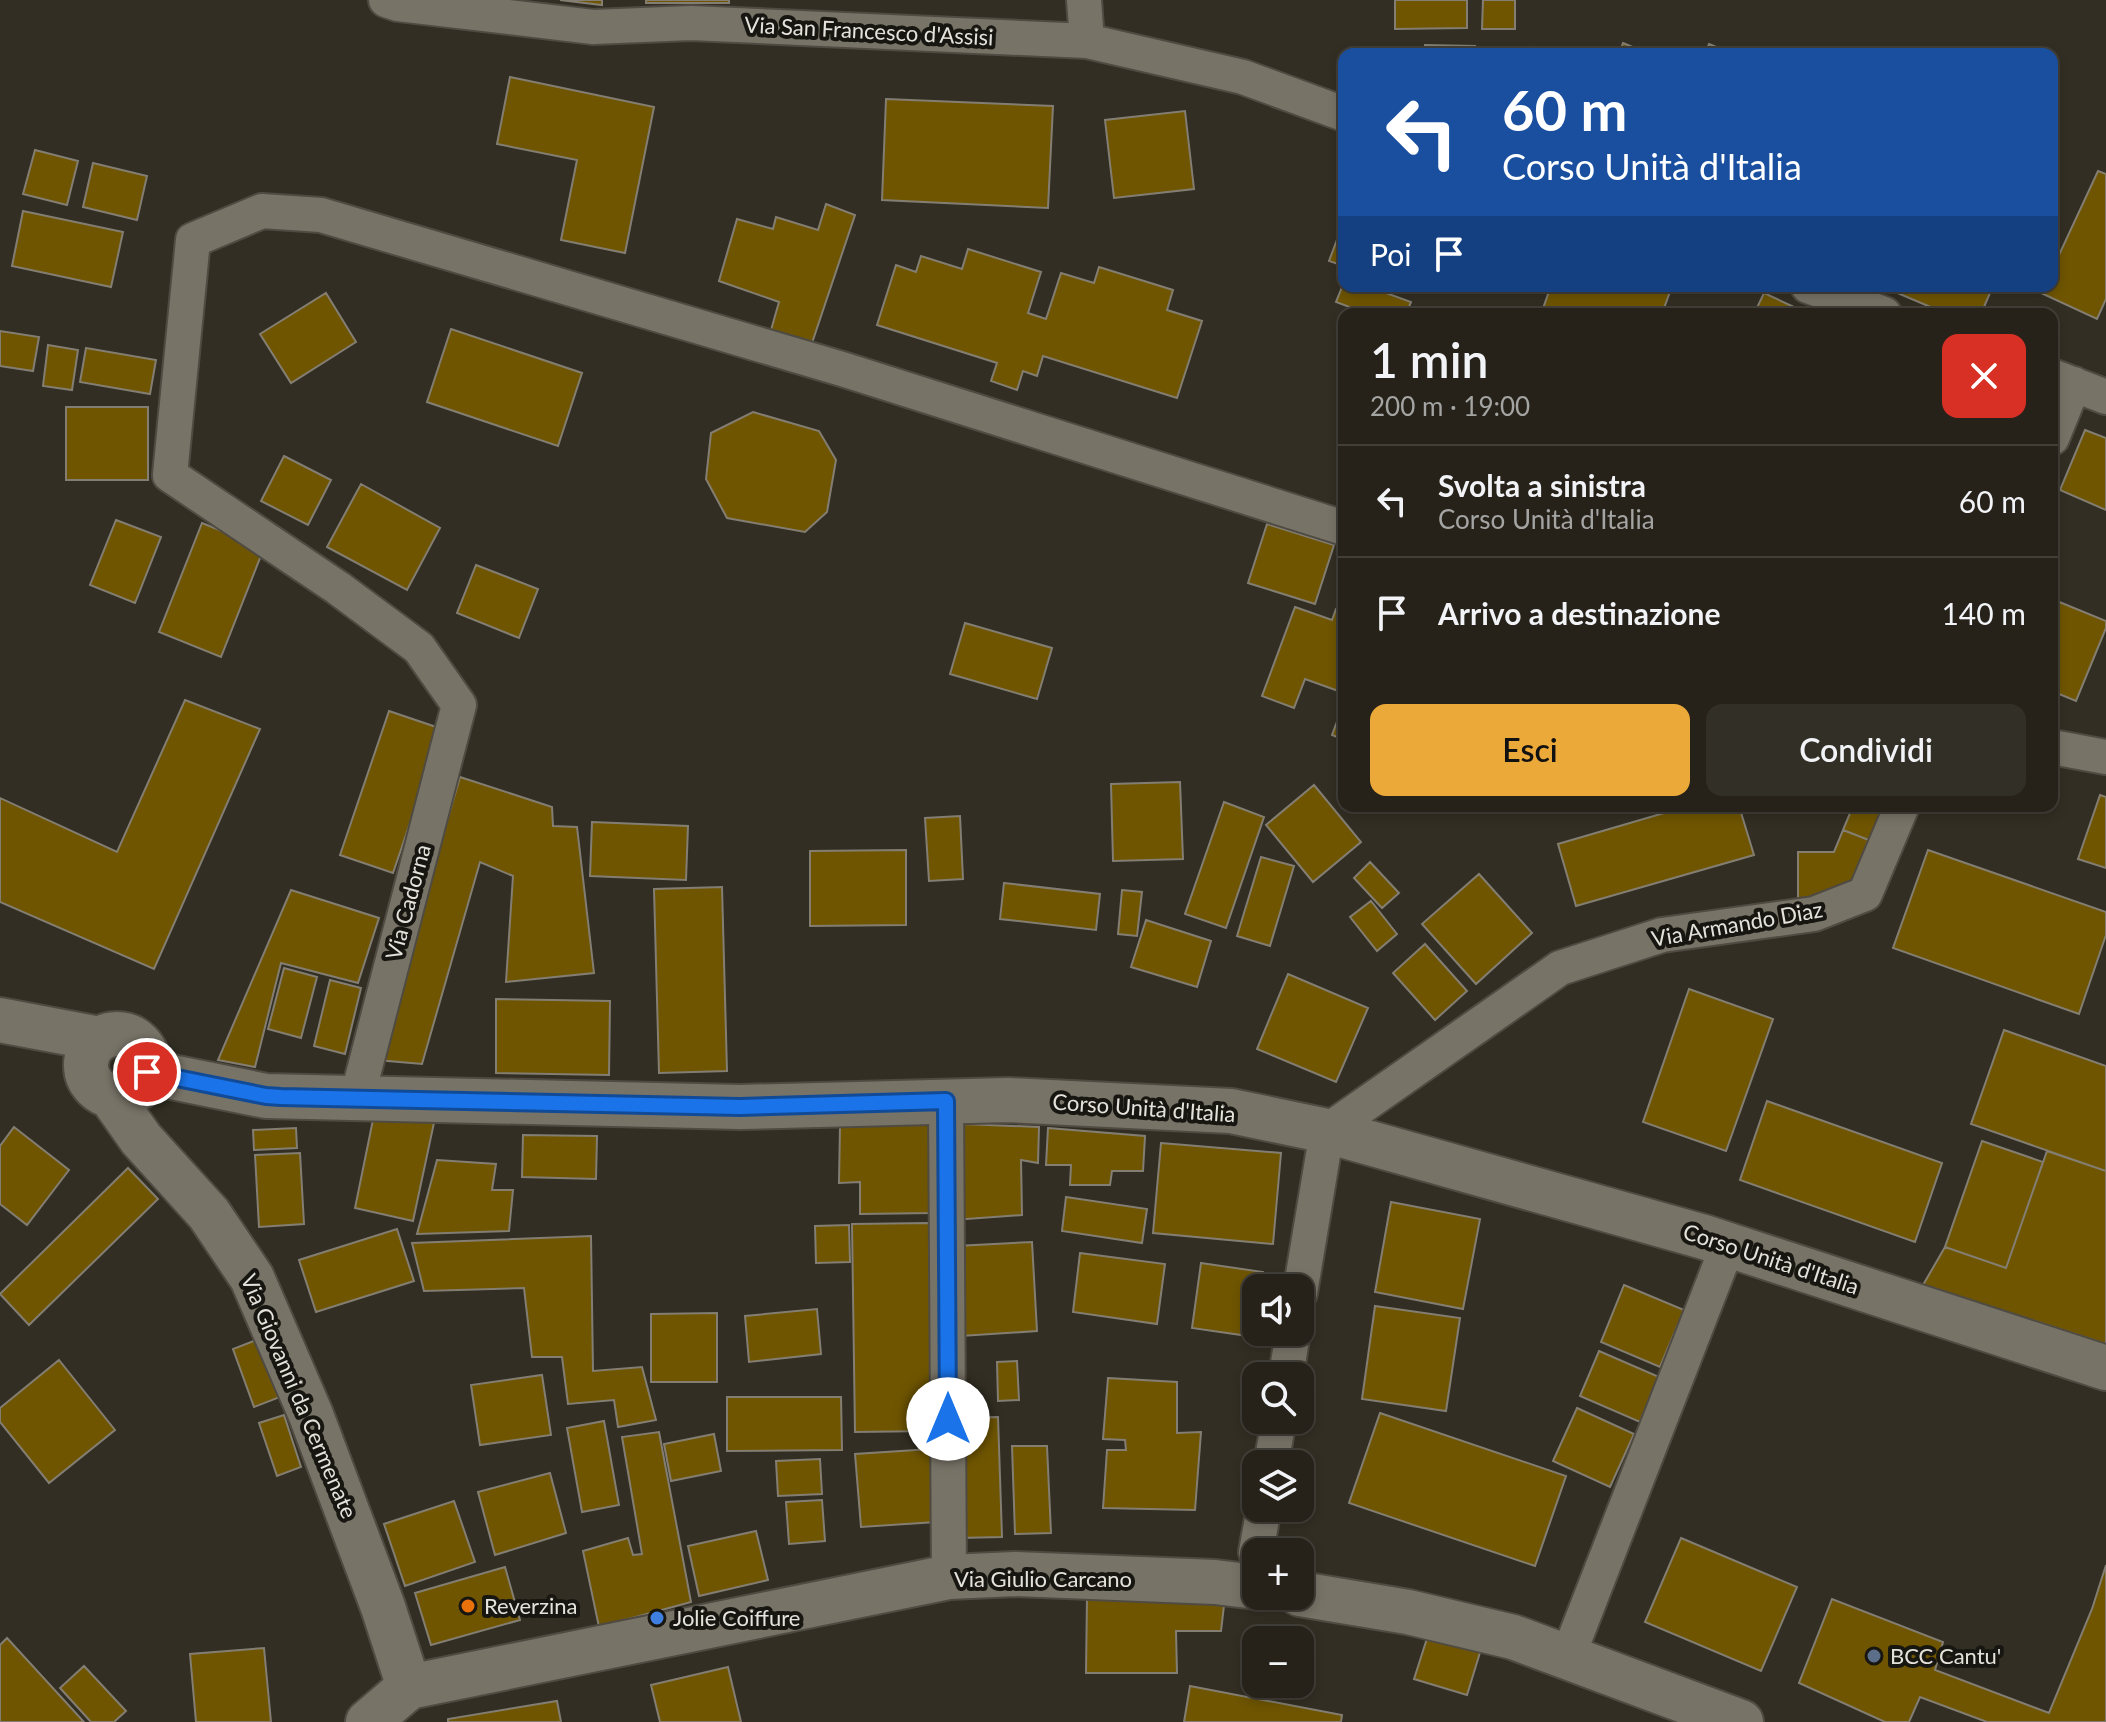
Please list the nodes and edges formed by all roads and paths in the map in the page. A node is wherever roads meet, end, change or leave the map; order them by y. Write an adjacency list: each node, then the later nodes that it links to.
1 (386, 0): 3 (street, Via San Francesco d'Assisi)
2 (1084, 0): 3 (street)
3 (1087, 41): 4 (street, Via San Francesco d'Assisi)
4 (1338, 112)
5 (1824, 292): 6 (street)
6 (1868, 308)
7 (2063, 380): 8 (street); 9 (street)
8 (2106, 397)
9 (2058, 406)
10 (1338, 526): 18 (street, Via Cadorna)
11 (2058, 748): 12 (street)
12 (2106, 757)
13 (1899, 812): 20 (street, Via Armando Diaz)
14 (0, 1020): 16 (main road)
15 (0, 1028): 16 (main road)
16 (99, 1068): 17 (main road); 17 (main road); 28 (main road, Via Giovanni da Cermenate)
17 (147, 1072): 18 (main road, Corso Unità d'Italia)
18 (357, 1098): 19 (main road, Corso Unità d'Italia)
19 (946, 1101): 20 (main road, Corso Unità d'Italia); 25 (street)
20 (1327, 1131): 21 (main road, Corso Unità d'Italia); 22 (street)
21 (1728, 1245): 23 (main road, Corso Unità d'Italia); 27 (street)
22 (1303, 1274)
23 (2106, 1368)
24 (1242, 1574): 25 (main road, Via Giulio Carcano)
25 (949, 1577): 28 (main road, Via Giulio Carcano)
26 (1314, 1596): 27 (main road)
27 (1568, 1656): 30 (main road)
28 (409, 1687): 29 (main road)
29 (368, 1722)
30 (1741, 1722)

